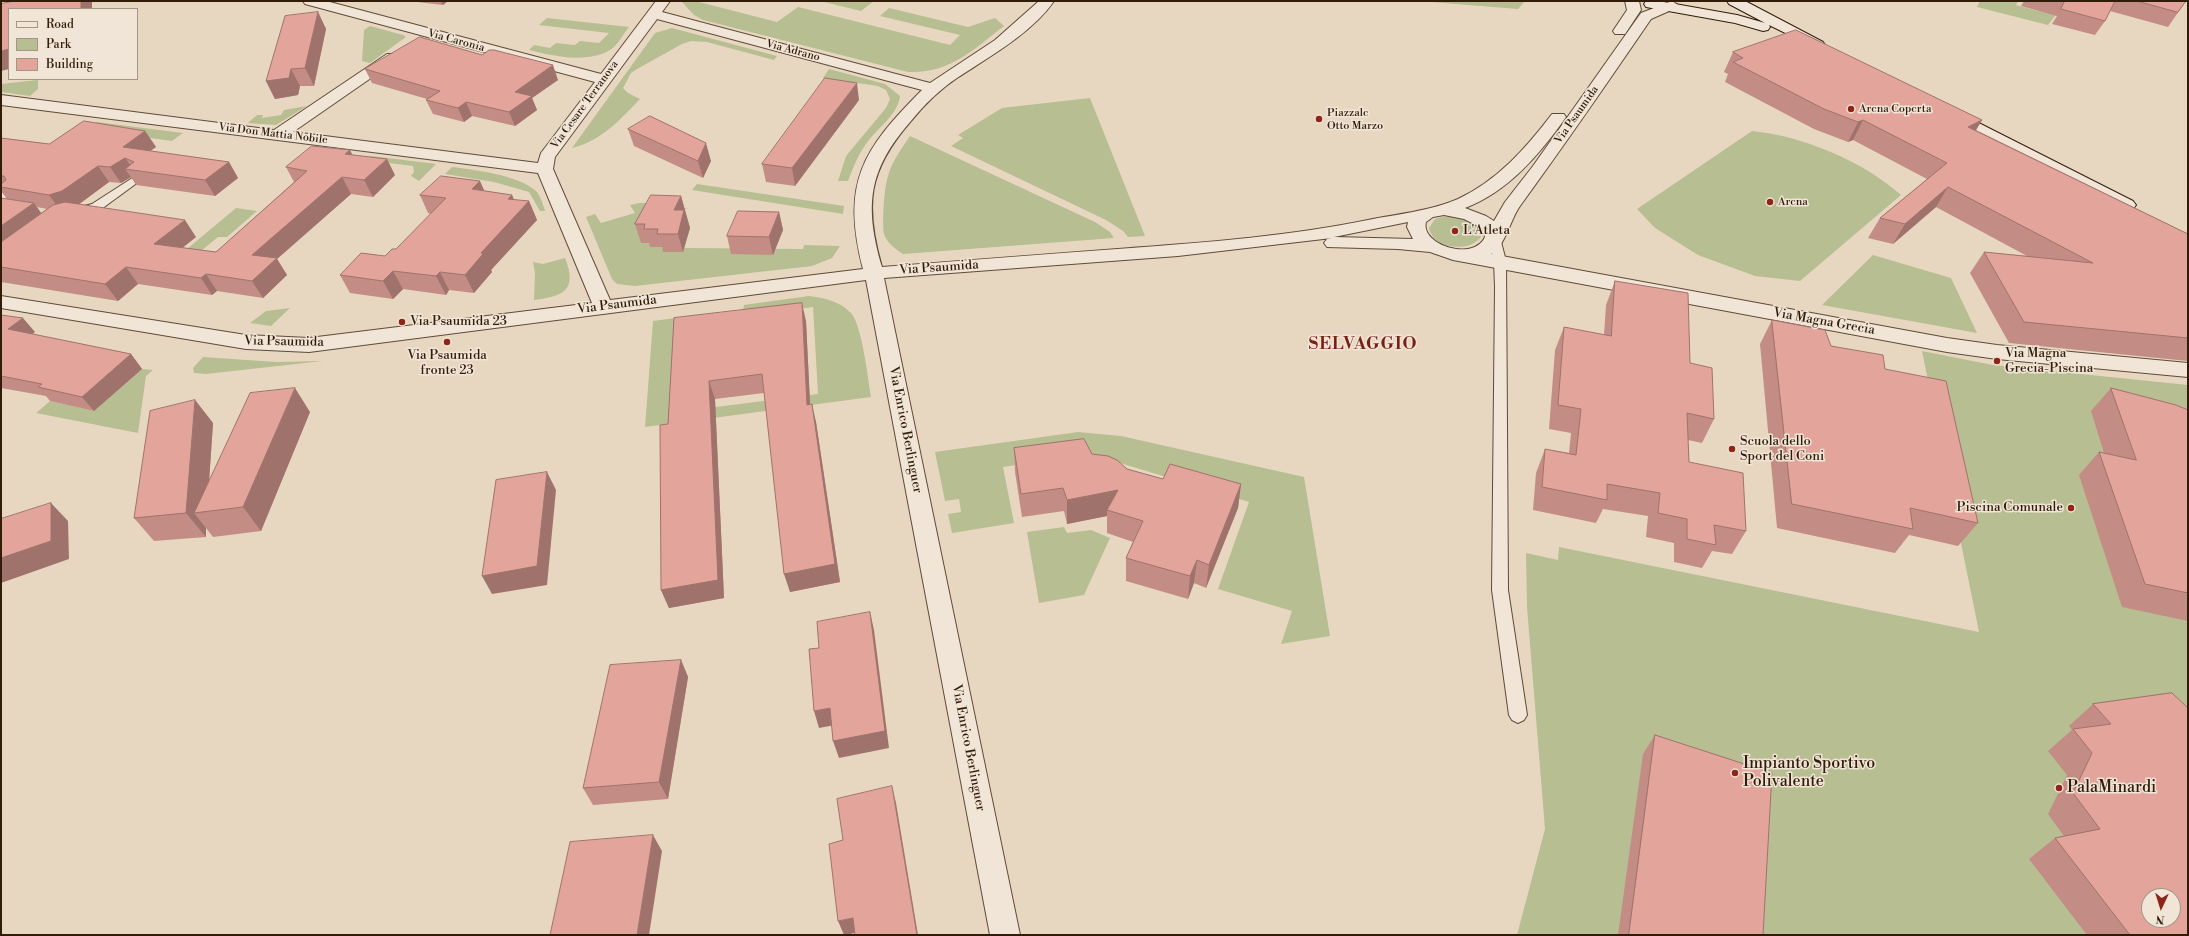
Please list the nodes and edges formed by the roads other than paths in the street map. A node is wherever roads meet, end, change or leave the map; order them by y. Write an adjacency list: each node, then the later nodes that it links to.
1 (310, 1): 8 (street, Via Caronia)
2 (663, 1): 7 (street, Via Cesare Terranova)
3 (1047, 1): 12 (street, Via Enrico Berlinguer)
4 (1632, 1): 22 (street, Via Psaumida)
5 (1734, 1): 6 (street)
6 (1663, 4): 25 (street, Via Psaumida)
7 (652, 14): 11 (street, Via Cesare Terranova); 12 (street, Via Adrano)
8 (427, 33): 9 (street); 11 (street, Via Caronia)
9 (414, 42)
10 (402, 51): 15 (street)
11 (603, 79): 16 (street, Via Cesare Terranova)
12 (933, 88): 30 (street, Via Enrico Berlinguer)
13 (1, 100): 15 (street, Via Don Mattia Nobile)
14 (1940, 108): 23 (street)
15 (279, 134): 16 (street, Via Don Mattia Nobile)
16 (545, 169): 32 (street)
17 (137, 178): 24 (lane)
18 (1, 194): 19 (lane)
19 (1, 202)
20 (1, 207): 21 (lane)
21 (16, 209)
22 (1437, 211): 25 (street); 26 (street); 27 (street)
23 (2138, 211)
24 (68, 215)
25 (1494, 238): 28 (street, Via Psaumida); 29 (lane)
26 (1236, 245): 27 (street, Via Magna Grecia); 30 (street, Via Psaumida)
27 (1430, 247): 28 (street, Via Magna Grecia)
28 (1463, 255): 29 (street, Via Magna Grecia)
29 (1500, 262): 33 (street, Via Magna Grecia); 34 (lane)
30 (874, 273): 32 (street, Via Psaumida); 35 (street, Via Enrico Berlinguer)
31 (1, 302): 32 (street, Via Psaumida)
32 (603, 307)
33 (2188, 370)
34 (1518, 714)
35 (1005, 935)

